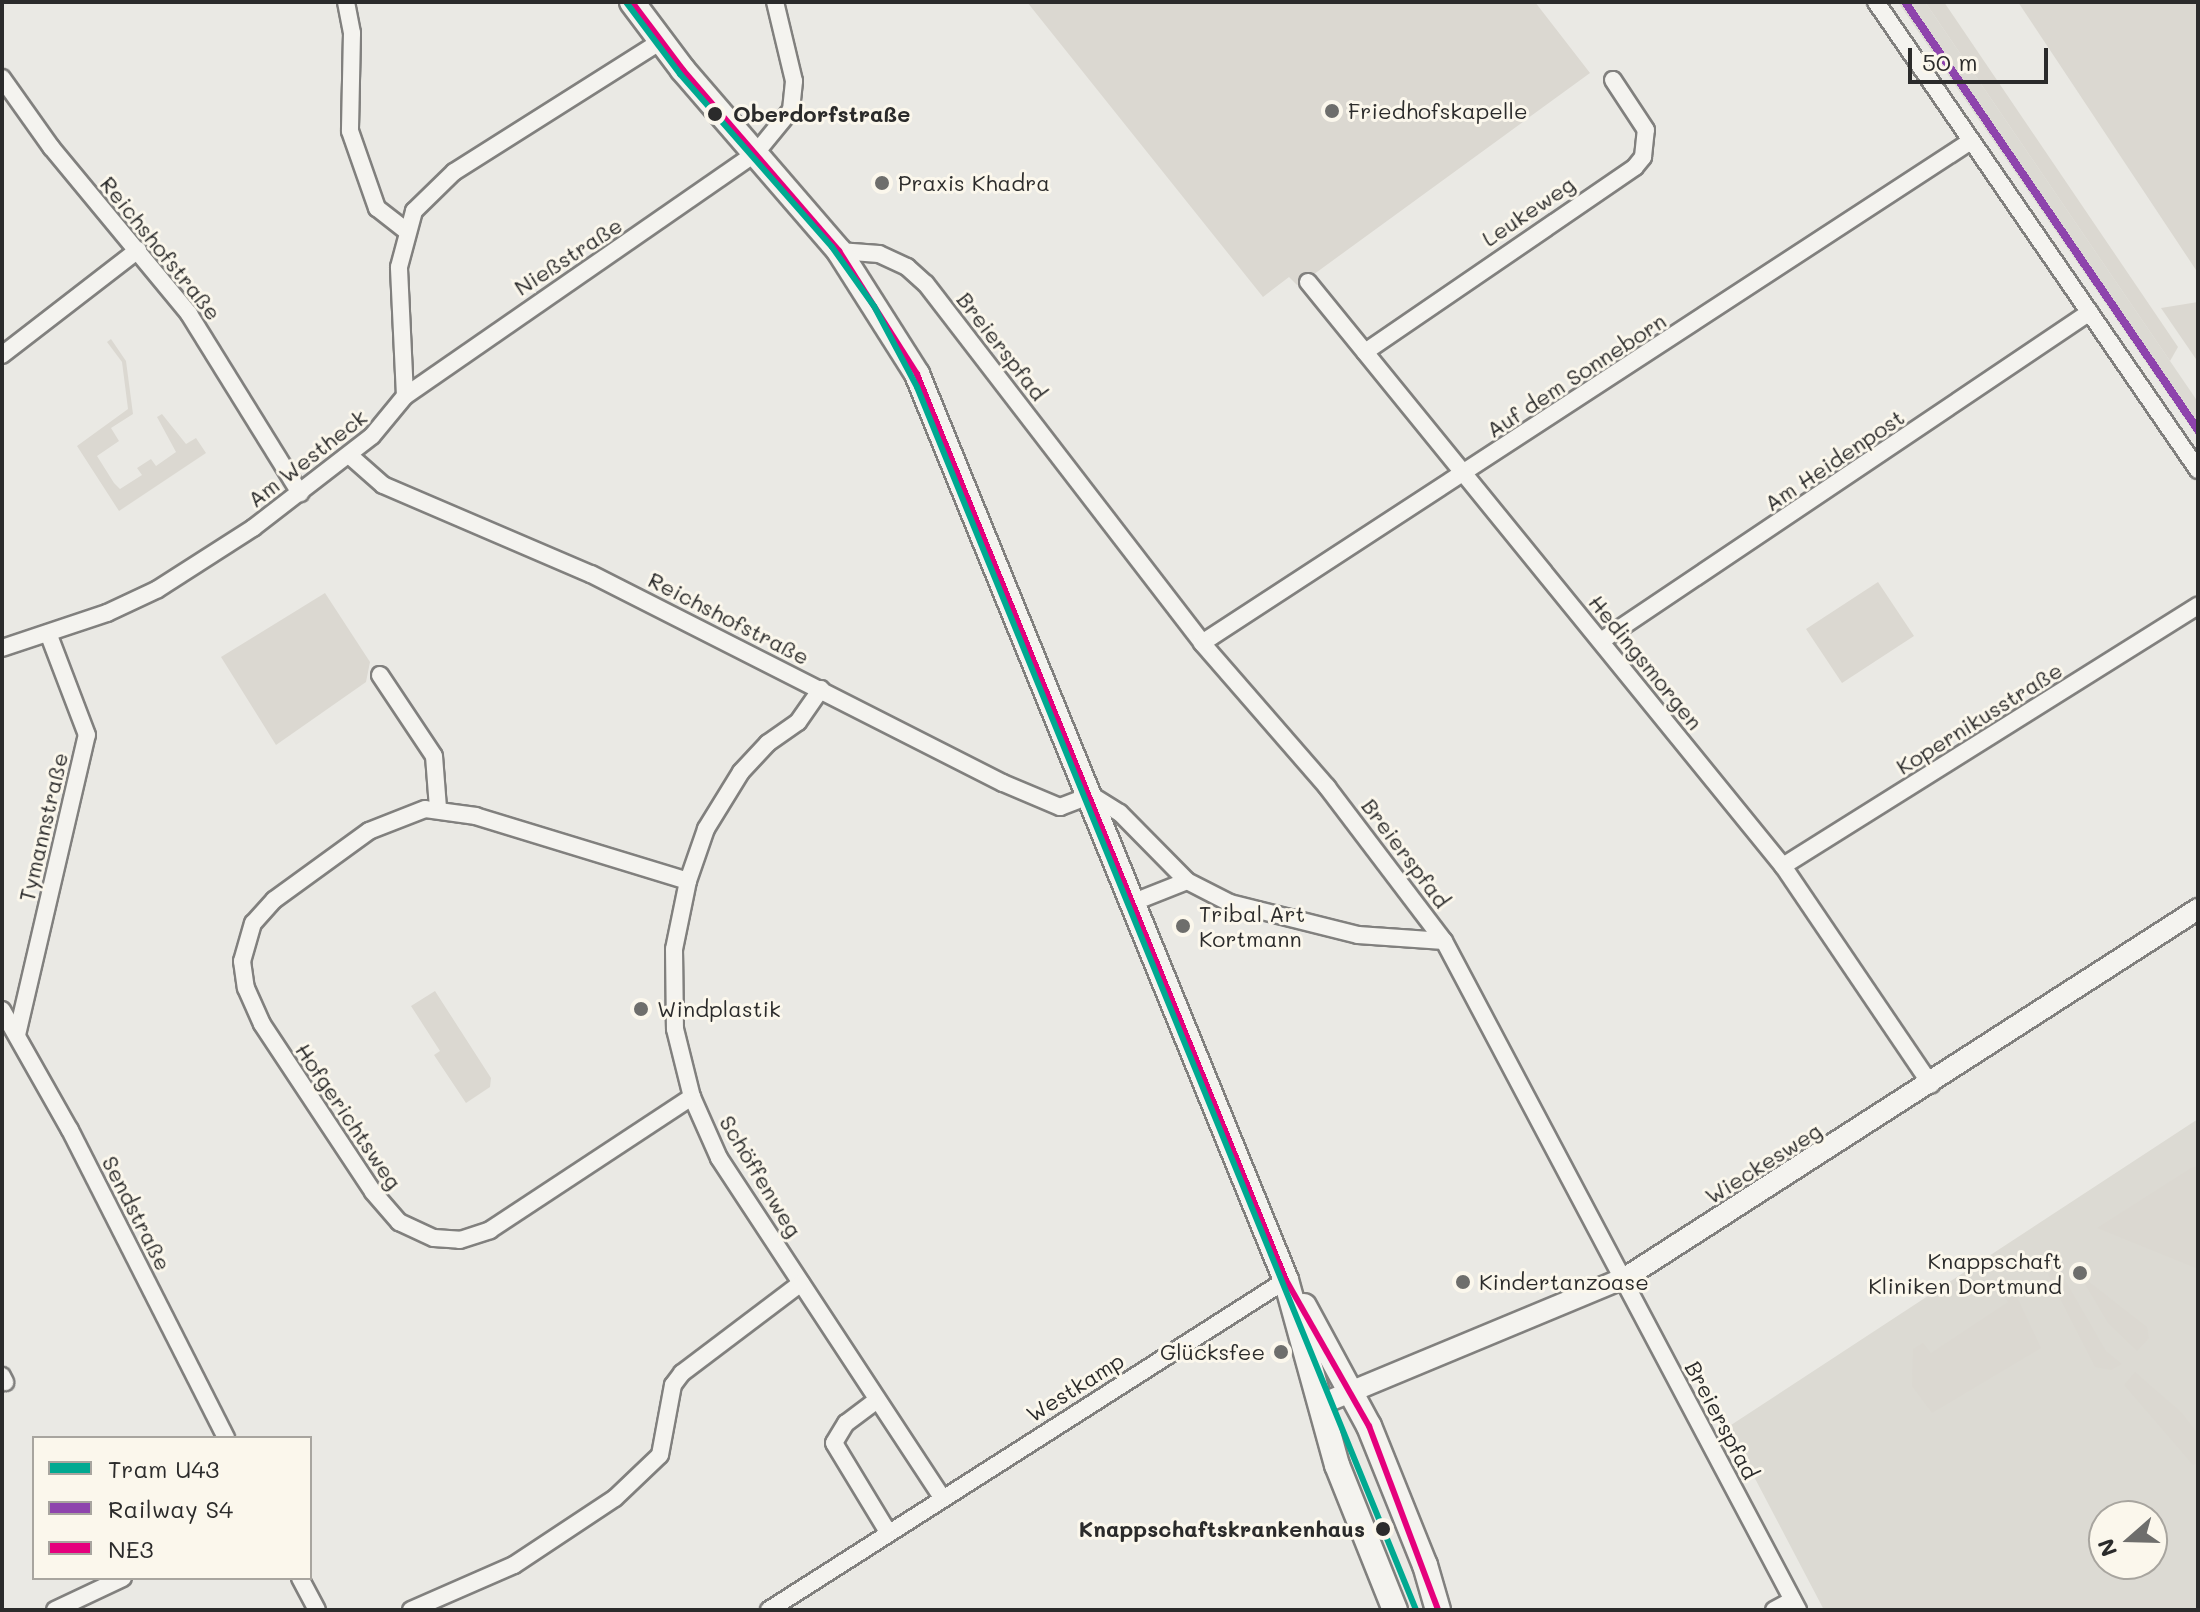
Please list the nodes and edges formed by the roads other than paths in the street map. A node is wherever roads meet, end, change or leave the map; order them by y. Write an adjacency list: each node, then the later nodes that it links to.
1 (346, 2): 10 (street)
2 (632, 2): 5 (main road)
3 (775, 2): 9 (street)
4 (1876, 2): 8 (street)
5 (661, 41): 9 (main road); 10 (street)
6 (2, 78): 11 (street, Reichshofstraße)
7 (1613, 80): 15 (street, Leukeweg)
8 (1971, 141): 14 (street); 20 (street, Auf dem Sonneborn)
9 (755, 154): 12 (main road); 17 (street, Nießstraße)
10 (405, 230): 17 (street)
11 (138, 250): 16 (street); 21 (street, Reichshofstraße)
12 (839, 251): 25 (street, Breierspfad); 29 (main road)
13 (1308, 282): 15 (street, Hedingsmorgen)
14 (2090, 312): 19 (street); 24 (street, Am Heidenpost)
15 (1365, 352): 20 (street, Hedingsmorgen)
16 (2, 355)
17 (405, 396): 18 (street, Am Westheck)
18 (349, 455): 21 (street, Am Westheck); 28 (street, Reichshofstraße)
19 (2198, 470)
20 (1466, 473): 24 (street, Hedingsmorgen); 25 (street, Auf dem Sonneborn)
21 (300, 493): 23 (street, Am Westheck)
22 (2198, 606): 31 (street, Kopernikusstraße)
23 (48, 633): 26 (street, Am Westheck); 38 (street, Tymannstraße)
24 (1601, 641): 31 (street, Hedingsmorgen)
25 (1202, 643): 36 (street, Breierspfad)
26 (2, 648)
27 (380, 675): 30 (street)
28 (821, 689): 29 (street, Reichshofstraße); 32 (street, Schöffenweg)
29 (1091, 795): 33 (street); 34 (main road)
30 (438, 808): 32 (street); 40 (street, Hofgerichtsweg)
31 (1783, 866): 39 (street, Hedingsmorgen)
32 (688, 881): 40 (street, Schöffenweg)
33 (1187, 881): 34 (street); 36 (street)
34 (1134, 902): 42 (main road)
35 (2198, 909): 39 (street, Wieckesweg)
36 (1444, 941): 41 (street, Breierspfad)
37 (2, 1010): 38 (street, Sendstraße)
38 (17, 1035): 47 (street, Sendstraße)
39 (1931, 1085): 41 (street, Wieckesweg)
40 (692, 1097): 43 (street, Schöffenweg)
41 (1625, 1278): 44 (street, Wieckesweg); 52 (street, Breierspfad)
42 (1286, 1280): 44 (main road); 46 (main road); 48 (street, Westkamp)
43 (801, 1283): 45 (street, Schöffenweg); 55 (street)
44 (1350, 1392): 46 (street, Wieckesweg); 58 (main road)
45 (877, 1400): 48 (street, Schöffenweg); 49 (street)
46 (1324, 1403): 57 (main road)
47 (225, 1436)
48 (942, 1498): 49 (street, Westkamp)
49 (888, 1532): 56 (street, Westkamp)
50 (119, 1580): 53 (street)
51 (301, 1580): 54 (street)
52 (1796, 1605): 59 (street, Breierspfad)
53 (55, 1610)
54 (317, 1610)
55 (411, 1610)
56 (769, 1610)
57 (1395, 1610)
58 (1438, 1610)
59 (1774, 1610)

